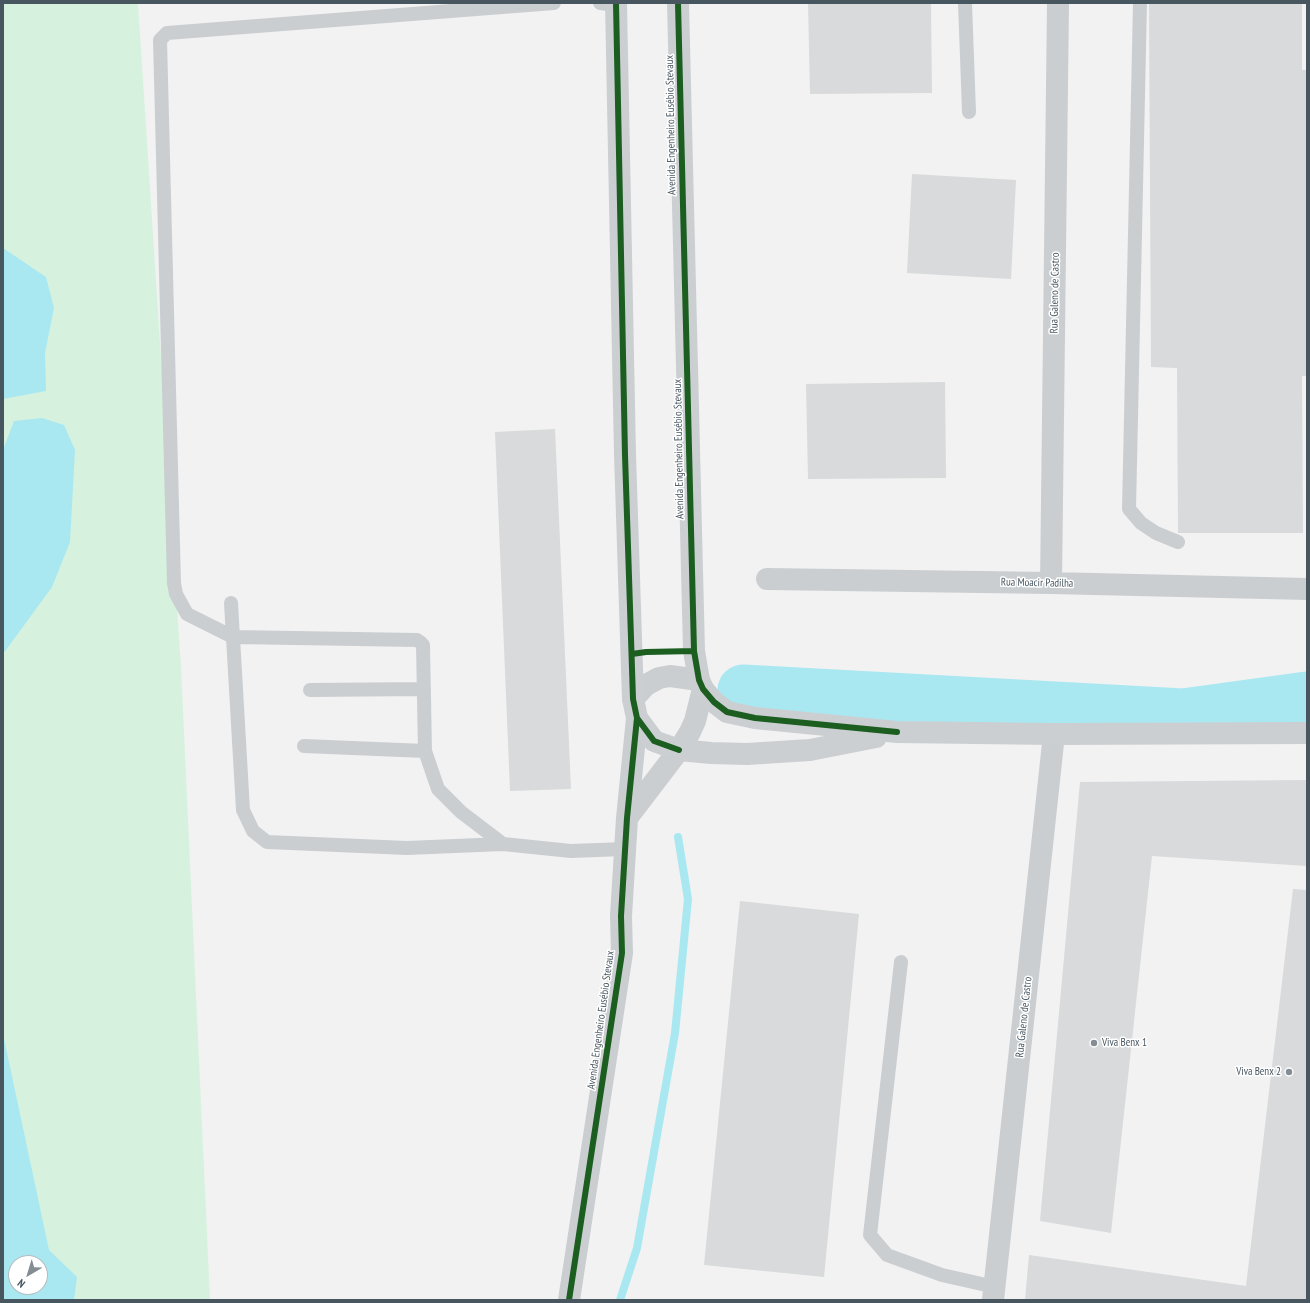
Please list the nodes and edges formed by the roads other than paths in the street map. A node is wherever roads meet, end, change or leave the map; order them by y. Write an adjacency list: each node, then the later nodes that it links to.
1 (554, 3): 13 (lane)
2 (678, 3): 14 (main road, Avenida Engenheiro Eusébio Stevaux)
3 (965, 3): 7 (lane)
4 (1058, 3): 10 (street, Rua Galeno de Castro)
5 (1140, 3): 8 (lane)
6 (611, 4): 17 (main road, Avenida Engenheiro Eusébio Stevaux)
7 (969, 112)
8 (1178, 542)
9 (767, 579): 10 (street, Rua Moacir Padilha)
10 (1051, 583): 11 (street, Rua Moacir Padilha)
11 (1307, 589)
12 (231, 603): 13 (lane)
13 (233, 637): 15 (lane); 25 (lane)
14 (701, 684): 17 (street); 18 (main road); 22 (street, Avenida Engenheiro Eusébio Stevaux)
15 (424, 689): 16 (lane); 23 (lane)
16 (310, 690)
17 (635, 709): 22 (main road); 24 (street, Avenida Engenheiro Eusébio Stevaux)
18 (897, 732): 20 (main road); 22 (main road)
19 (1307, 733): 20 (main road)
20 (1054, 734): 28 (street, Rua Galeno de Castro)
21 (304, 746): 23 (lane)
22 (679, 750): 24 (street, Avenida Engenheiro Eusébio Stevaux)
23 (425, 752): 25 (lane)
24 (627, 818): 26 (street, Avenida Engenheiro Eusébio Stevaux)
25 (503, 844): 26 (lane)
26 (625, 849): 29 (street, Avenida Engenheiro Eusébio Stevaux)
27 (901, 962): 28 (lane)
28 (994, 1294)
29 (569, 1300)

